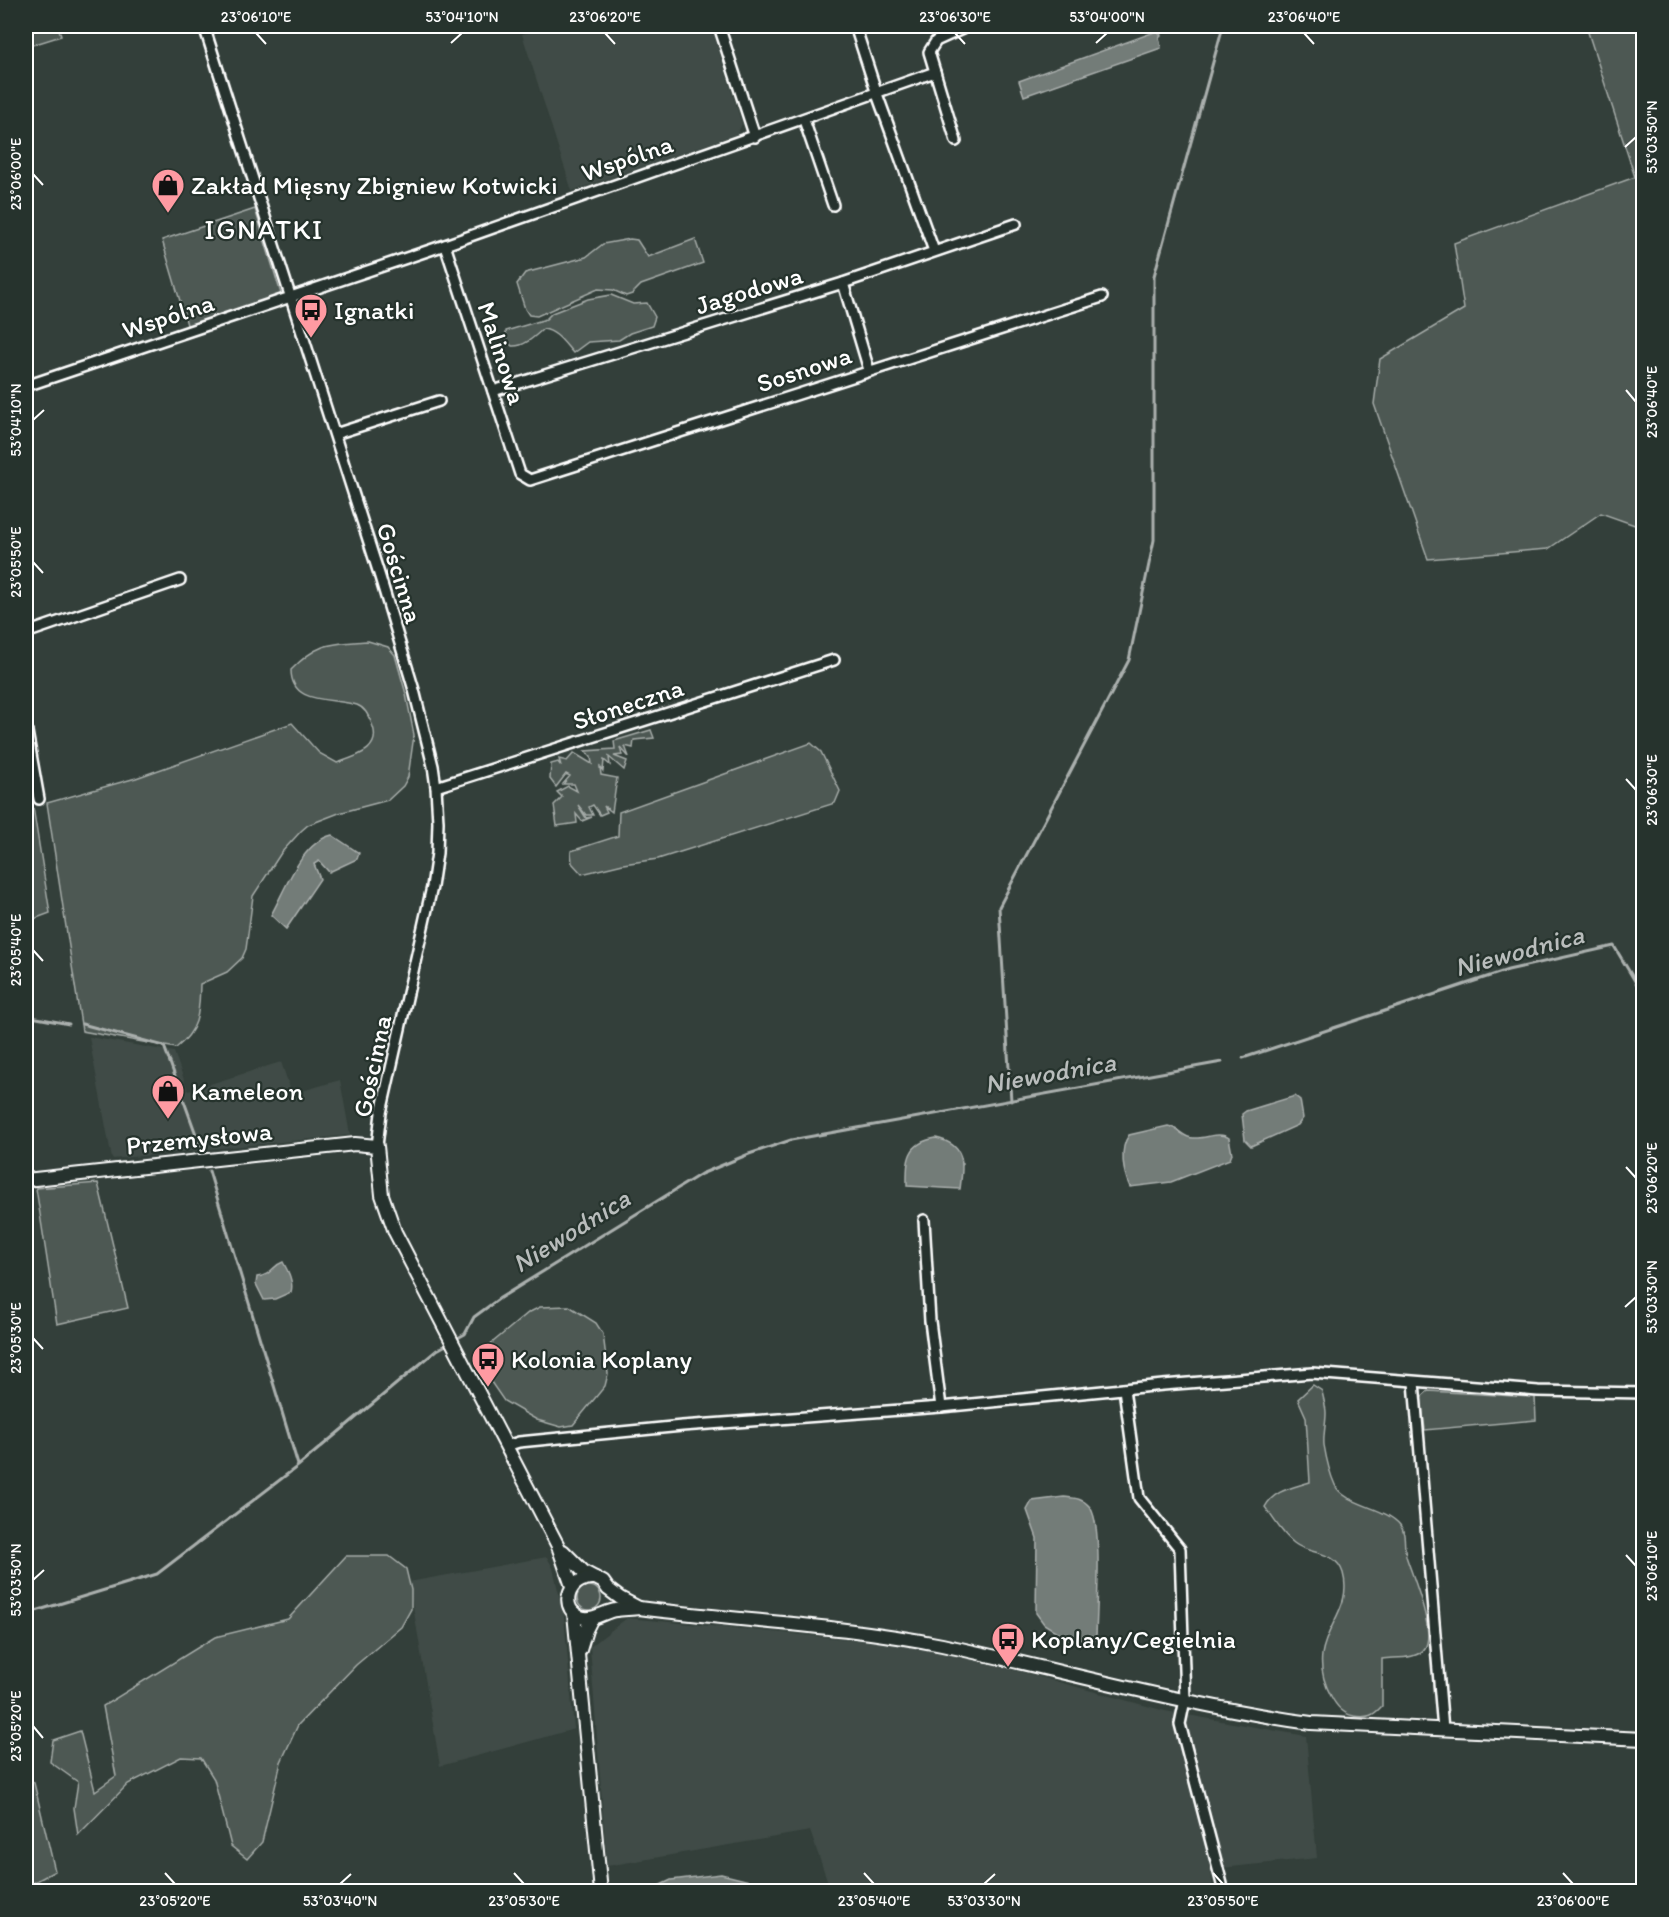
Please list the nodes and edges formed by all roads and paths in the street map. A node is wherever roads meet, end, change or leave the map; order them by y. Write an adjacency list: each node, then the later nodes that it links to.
1 (204, 26): 15 (street, Gościnna)
2 (719, 26): 8 (street)
3 (855, 26): 6 (street)
4 (969, 26): 5 (street)
5 (934, 72): 6 (street, Wspólna); 9 (street)
6 (877, 94): 7 (street, Wspólna); 13 (street)
7 (804, 120): 8 (street, Wspólna); 10 (street)
8 (755, 137): 12 (street, Wspólna)
9 (956, 141)
10 (833, 205)
11 (1016, 224): 13 (street, Jagodowa)
12 (445, 244): 15 (street, Wspólna); 19 (street, Malinowa)
13 (934, 251): 14 (street, Jagodowa)
14 (843, 283): 17 (street); 19 (street, Jagodowa)
15 (290, 297): 18 (street, Wspólna); 21 (street, Gościnna)
16 (1102, 297): 17 (street, Sosnowa)
17 (869, 370): 22 (street, Sosnowa)
18 (26, 386)
19 (492, 391): 22 (street, Malinowa)
20 (439, 401): 21 (street)
21 (335, 434): 27 (street, Gościnna)
22 (520, 474)
23 (180, 580): 24 (street)
24 (26, 633)
25 (834, 660): 27 (street, Słoneczna)
26 (26, 726): 28 (street)
27 (436, 788): 29 (street, Gościnna)
28 (39, 799)
29 (377, 1146): 30 (street, Przemysłowa); 36 (street)
30 (26, 1180)
31 (924, 1220): 35 (street)
32 (1414, 1382): 33 (street); 34 (street); 46 (street)
33 (1124, 1389): 35 (street); 45 (street)
34 (1644, 1393)
35 (941, 1407): 36 (street)
36 (506, 1446): 37 (street)
37 (558, 1546): 38 (street); 39 (street)
38 (595, 1578): 39 (street); 40 (street)
39 (572, 1586): 42 (street)
40 (608, 1589): 41 (street); 43 (street)
41 (639, 1608): 43 (street); 45 (street)
42 (574, 1613): 43 (street); 44 (street)
43 (598, 1616): 44 (street)
44 (578, 1657): 49 (street)
45 (1185, 1700): 46 (street); 48 (street)
46 (1443, 1730): 47 (street)
47 (1644, 1739)
48 (1222, 1884)
49 (601, 1892)

